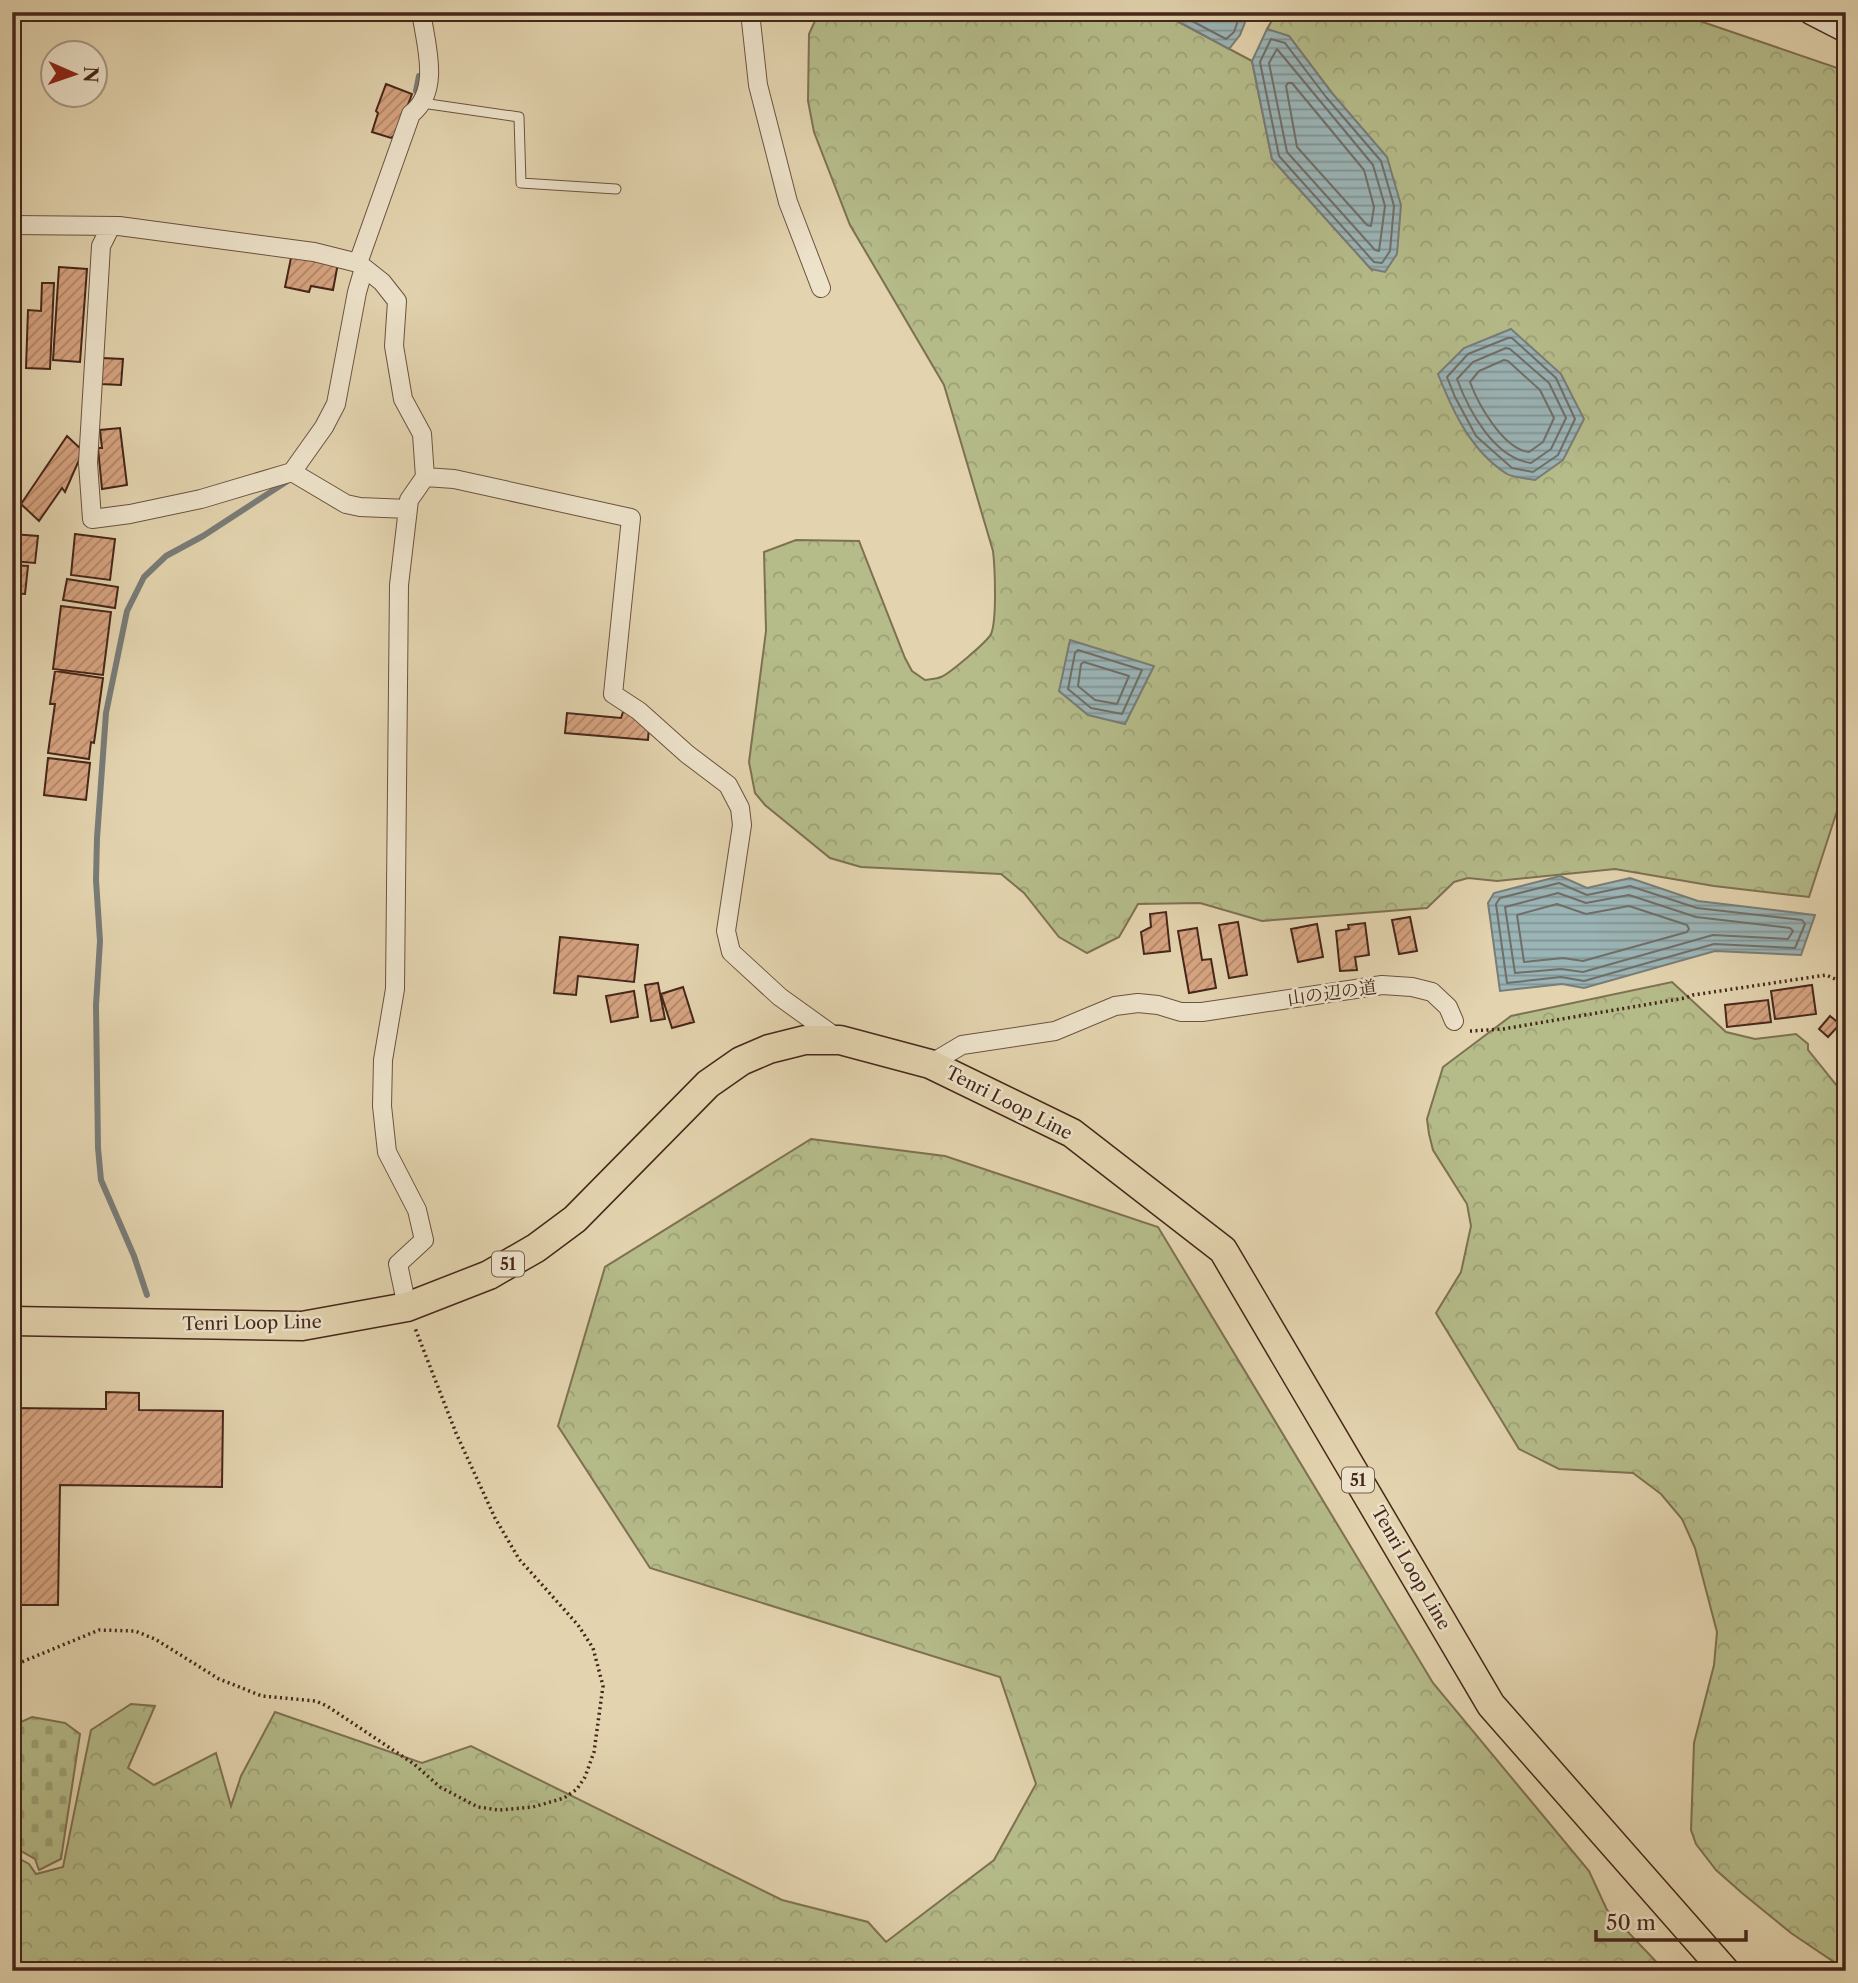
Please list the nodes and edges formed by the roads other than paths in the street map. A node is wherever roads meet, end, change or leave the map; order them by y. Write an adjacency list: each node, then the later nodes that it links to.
1 (421, 12): 5 (street)
2 (750, 12): 10 (street)
3 (1811, 12): 4 (street)
4 (1846, 30)
5 (422, 103): 6 (lane); 9 (street)
6 (615, 189)
7 (12, 225): 8 (street)
8 (111, 226): 9 (street); 11 (street)
9 (361, 266): 11 (street); 12 (street)
10 (821, 288)
11 (292, 472): 13 (street)
12 (425, 477): 13 (street); 15 (street)
13 (408, 509): 17 (street)
14 (1454, 1021): 16 (street, 山の辺の道)
15 (840, 1040): 16 (main road, Tenri Loop Line / 51); 17 (main road, Tenri Loop Line / 51)
16 (930, 1064): 19 (main road, Tenri Loop Line / 51)
17 (407, 1307): 18 (main road, Tenri Loop Line / 51)
18 (12, 1321)
19 (1725, 1971)

